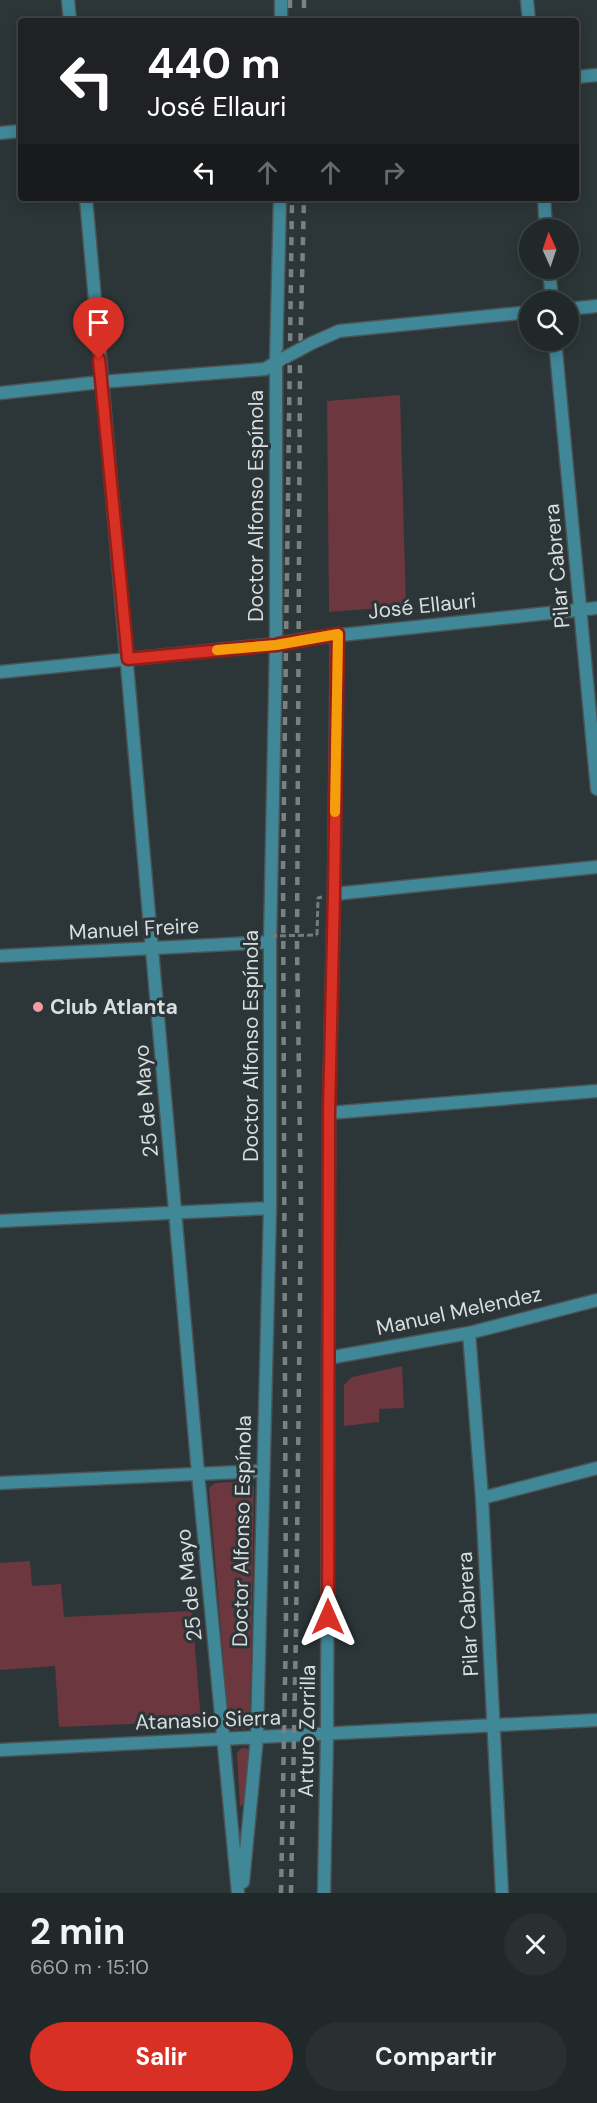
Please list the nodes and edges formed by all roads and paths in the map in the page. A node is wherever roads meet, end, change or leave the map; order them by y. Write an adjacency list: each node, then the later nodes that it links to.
1 (68, 0): 4 (street)
2 (280, 0): 5 (street)
3 (527, 0): 6 (street)
4 (70, 18)
5 (281, 18)
6 (529, 18)
7 (597, 75): 8 (street)
8 (579, 77)
9 (18, 132): 10 (street)
10 (0, 134)
11 (86, 201): 20 (street, 25 de Mayo)
12 (280, 201): 19 (street, Doctor Alfonso Espínola)
13 (544, 201): 14 (street)
14 (545, 219)
15 (597, 306): 16 (street)
16 (579, 308)
17 (519, 313): 19 (street, bridge)
18 (556, 351): 23 (street, Pilar Cabrera)
19 (280, 360): 20 (street); 25 (street, Doctor Alfonso Espínola)
20 (101, 382): 21 (street); 26 (street, 25 de Mayo)
21 (0, 393)
22 (597, 608): 23 (street, José Ellauri)
23 (580, 609): 24 (street, José Ellauri); 28 (street, Pilar Cabrera)
24 (338, 634): 25 (street, José Ellauri, bridge); 30 (street, Arturo Zorrilla)
25 (276, 644): 26 (street, José Ellauri); 32 (street, Doctor Alfonso Espínola)
26 (128, 659): 27 (street, José Ellauri); 33 (street, 25 de Mayo)
27 (0, 672)
28 (597, 789)
29 (597, 867): 30 (street)
30 (334, 894): 36 (street, Arturo Zorrilla)
31 (317, 935): 32 (path, bridge)
32 (271, 939): 33 (street, Manuel Freire); 37 (street, Doctor Alfonso Espínola)
33 (153, 948): 34 (street, Manuel Freire); 38 (street, 25 de Mayo)
34 (0, 956)
35 (597, 1091): 36 (street)
36 (329, 1113): 42 (street, Arturo Zorrilla)
37 (270, 1208): 38 (street); 44 (street, Doctor Alfonso Espínola)
38 (176, 1213): 39 (street); 45 (street, 25 de Mayo)
39 (0, 1221)
40 (597, 1300): 41 (street, Manuel Melendez)
41 (470, 1333): 42 (street, Manuel Melendez); 47 (street, Pilar Cabrera)
42 (328, 1358): 50 (street, Arturo Zorrilla)
43 (597, 1468): 47 (street)
44 (262, 1471): 45 (street); 51 (street, Doctor Alfonso Espínola)
45 (198, 1473): 46 (street); 52 (street, 25 de Mayo)
46 (0, 1483)
47 (482, 1498): 49 (street, Pilar Cabrera)
48 (597, 1720): 49 (street, Atanasio Sierra)
49 (493, 1727): 50 (street, Atanasio Sierra); 56 (street, Pilar Cabrera)
50 (327, 1735): 51 (street, Atanasio Sierra); 55 (street, Arturo Zorrilla)
51 (257, 1737): 52 (street, Atanasio Sierra); 54 (street, Doctor Alfonso Espínola)
52 (224, 1738): 53 (street, Atanasio Sierra); 54 (street, 25 de Mayo)
53 (0, 1750)
54 (240, 1893)
55 (324, 1893)
56 (502, 1893)

